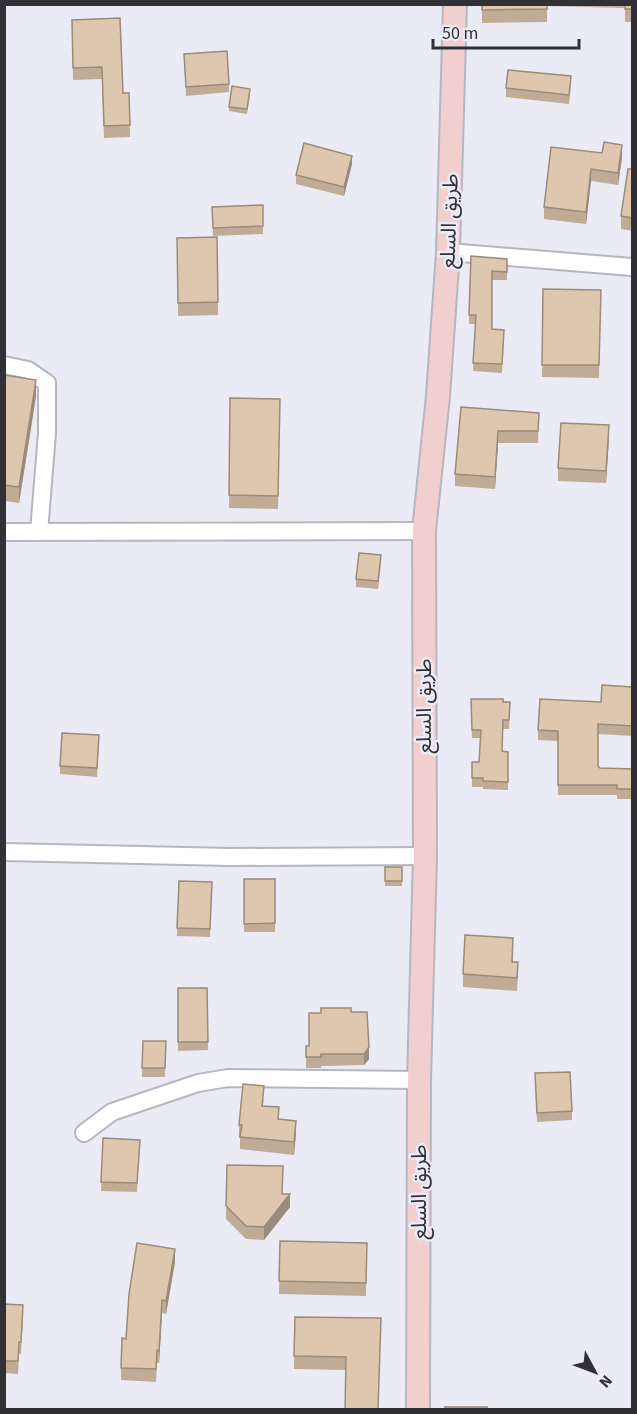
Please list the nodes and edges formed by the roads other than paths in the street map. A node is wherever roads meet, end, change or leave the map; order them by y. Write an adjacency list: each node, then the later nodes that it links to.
1 (455, 4): 2 (street, طريق السلع)
2 (448, 252): 3 (street); 5 (street, طريق السلع)
3 (633, 267)
4 (4, 365): 7 (street)
5 (424, 531): 7 (street); 9 (street, طريق السلع)
6 (4, 532): 7 (street)
7 (39, 532)
8 (4, 852): 9 (street)
9 (424, 856): 10 (street, طريق السلع)
10 (419, 1080): 11 (street); 12 (street, طريق السلع)
11 (84, 1133)
12 (418, 1410)

